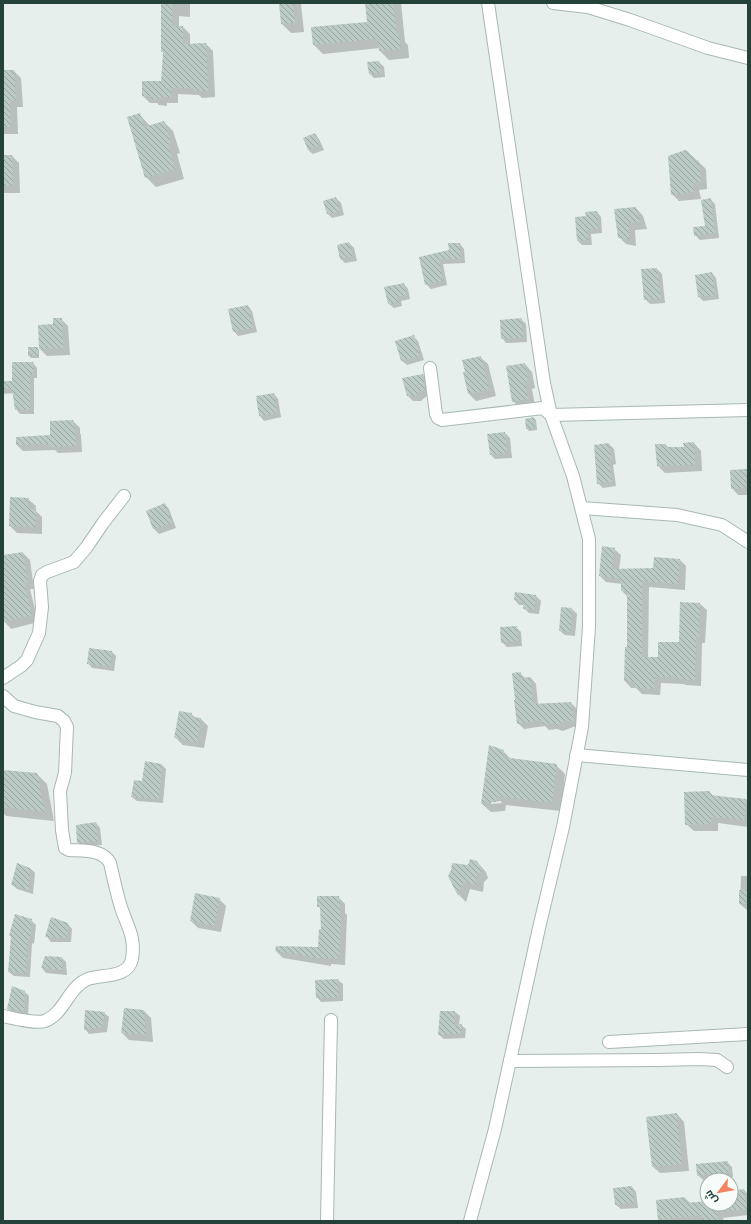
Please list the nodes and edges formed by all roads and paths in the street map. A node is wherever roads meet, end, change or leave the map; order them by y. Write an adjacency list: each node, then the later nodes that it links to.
1 (488, 3): 6 (street)
2 (553, 3): 3 (street)
3 (748, 58)
4 (430, 368): 6 (street)
5 (748, 410): 6 (street)
6 (551, 415): 8 (street)
7 (124, 496): 10 (street)
8 (582, 508): 9 (street); 13 (street)
9 (748, 542)
10 (3, 678)
11 (3, 696): 12 (street)
12 (8, 706): 15 (street)
13 (576, 755): 14 (street); 19 (street)
14 (748, 770)
15 (3, 1016)
16 (331, 1020): 21 (street)
17 (748, 1034): 18 (street)
18 (609, 1042)
19 (510, 1061): 20 (street); 22 (street)
20 (728, 1067)
21 (327, 1221)
22 (470, 1221)

